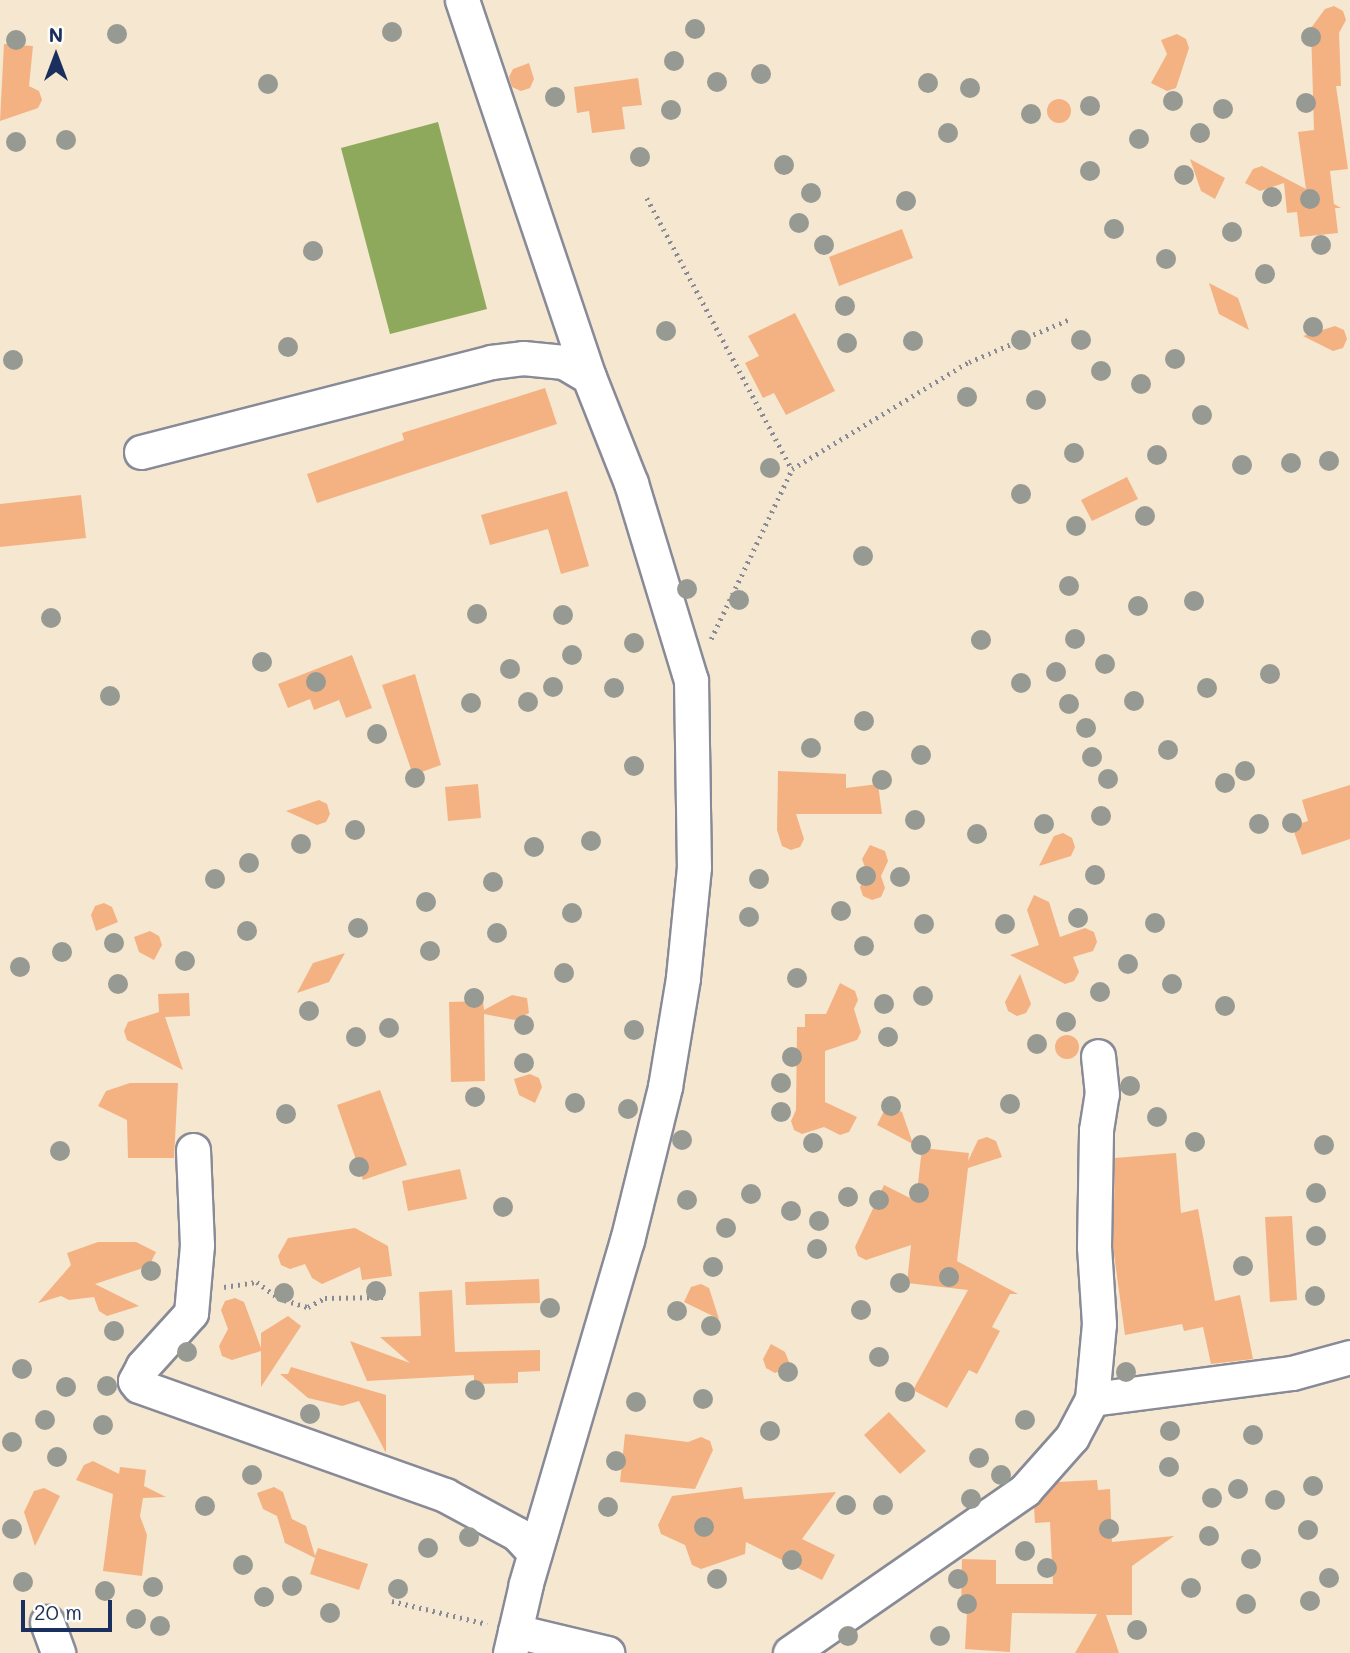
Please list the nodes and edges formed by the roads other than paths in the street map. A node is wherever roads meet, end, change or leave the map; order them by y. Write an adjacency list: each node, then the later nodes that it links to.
1 (463, 0): 2 (street)
2 (589, 377): 3 (street); 8 (street)
3 (141, 452)
4 (1098, 1056): 7 (street)
5 (193, 1150): 8 (street)
6 (1350, 1357): 7 (street)
7 (1092, 1399): 13 (street)
8 (535, 1553): 10 (street)
9 (47, 1622): 11 (street)
10 (513, 1642): 12 (street)
11 (58, 1653)
12 (607, 1653)
13 (790, 1653)

